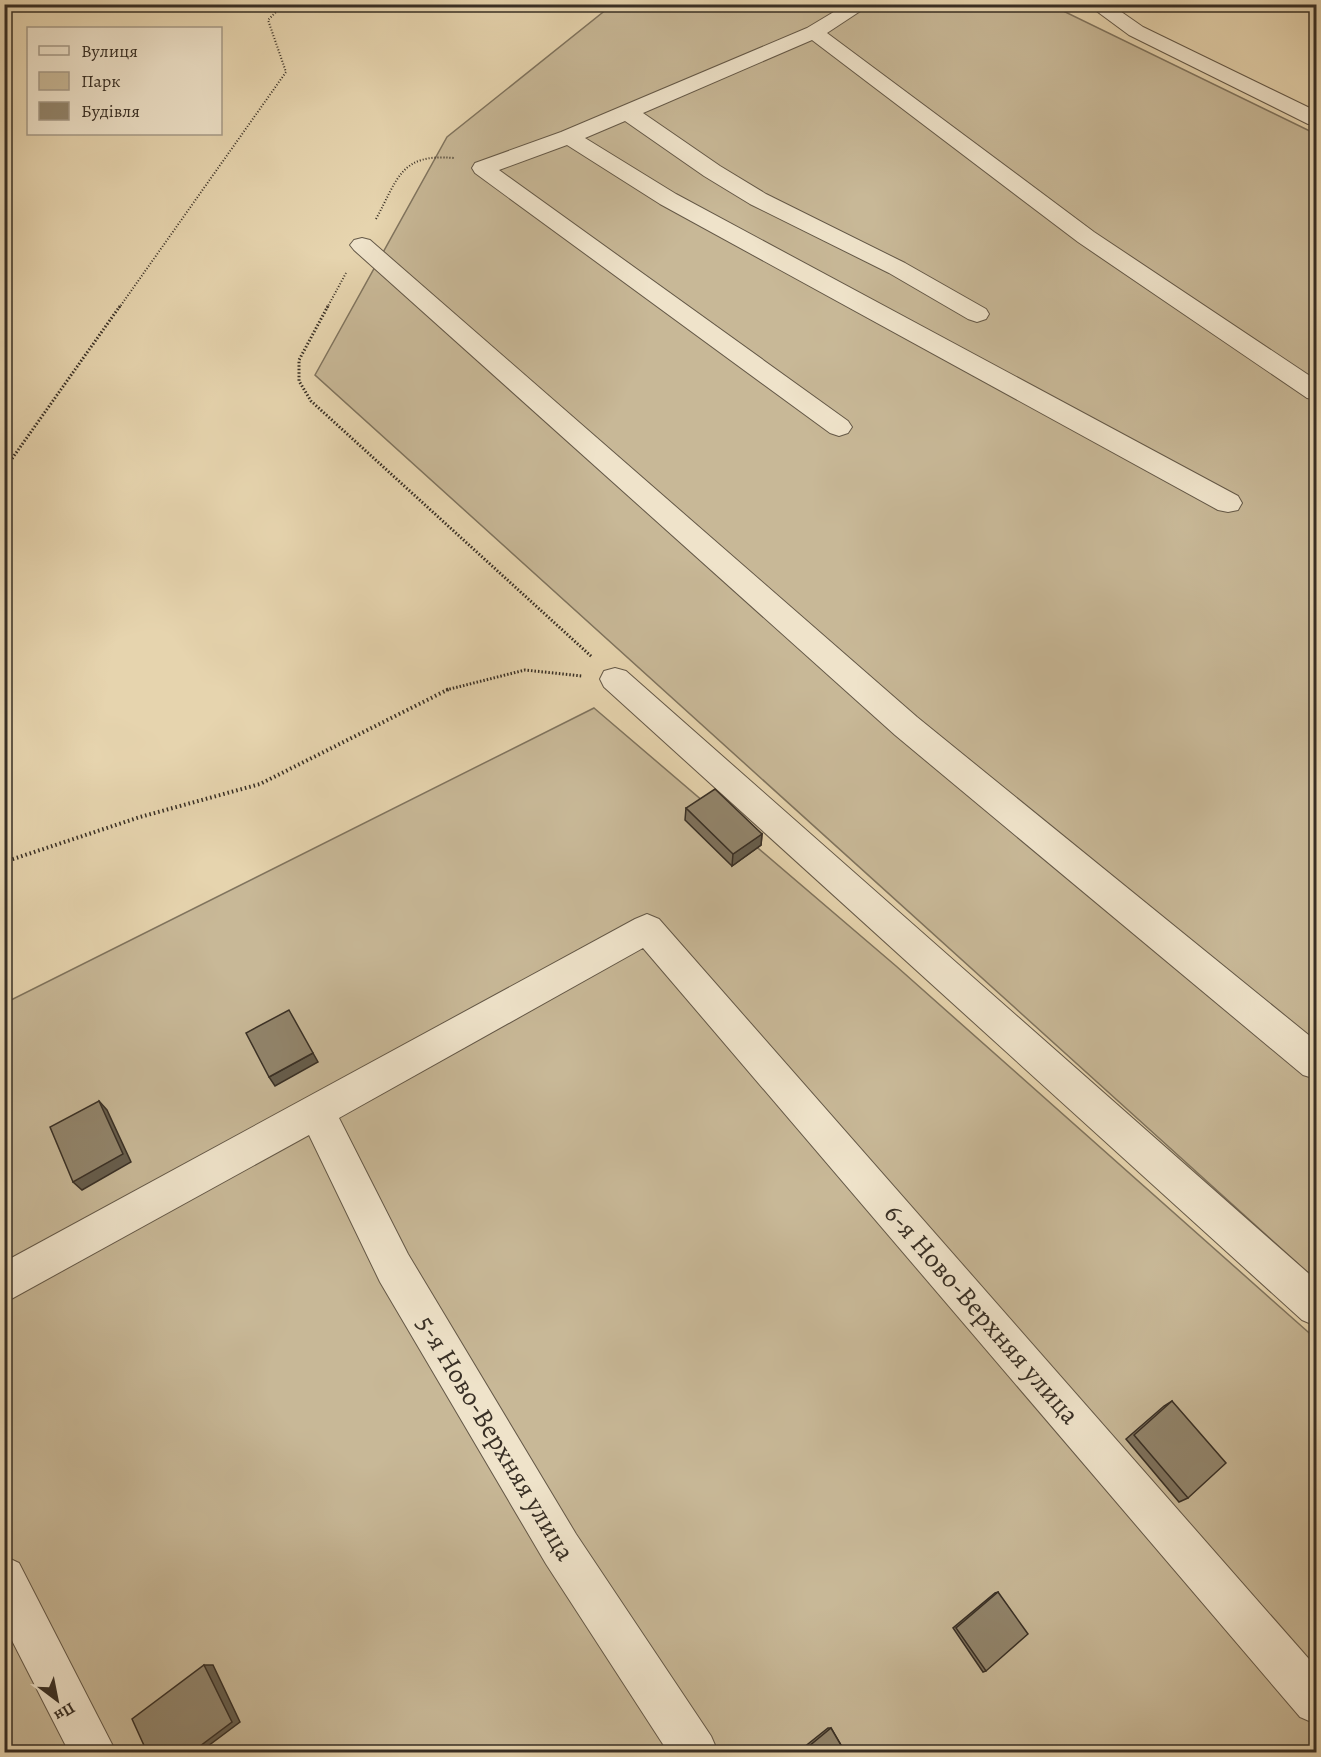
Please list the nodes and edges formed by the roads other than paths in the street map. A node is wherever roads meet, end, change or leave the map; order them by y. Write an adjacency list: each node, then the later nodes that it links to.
1 (861, 4): 3 (street)
2 (1096, 4): 5 (street)
3 (814, 32): 4 (street); 9 (street)
4 (627, 112): 6 (street); 8 (street)
5 (1317, 119)
6 (569, 137): 10 (street); 11 (street)
7 (362, 244): 13 (street)
8 (977, 314)
9 (1317, 392)
10 (838, 427)
11 (1228, 503)
12 (615, 679): 16 (street)
13 (1317, 1063)
14 (317, 1112): 15 (street); 18 (street, 6-я Ново-Верхняя улица); 20 (street, 5-я Ново-Верхняя улица)
15 (4, 1284)
16 (1317, 1306)
17 (4, 1578): 19 (street)
18 (1317, 1701)
19 (93, 1752)
20 (695, 1752)

